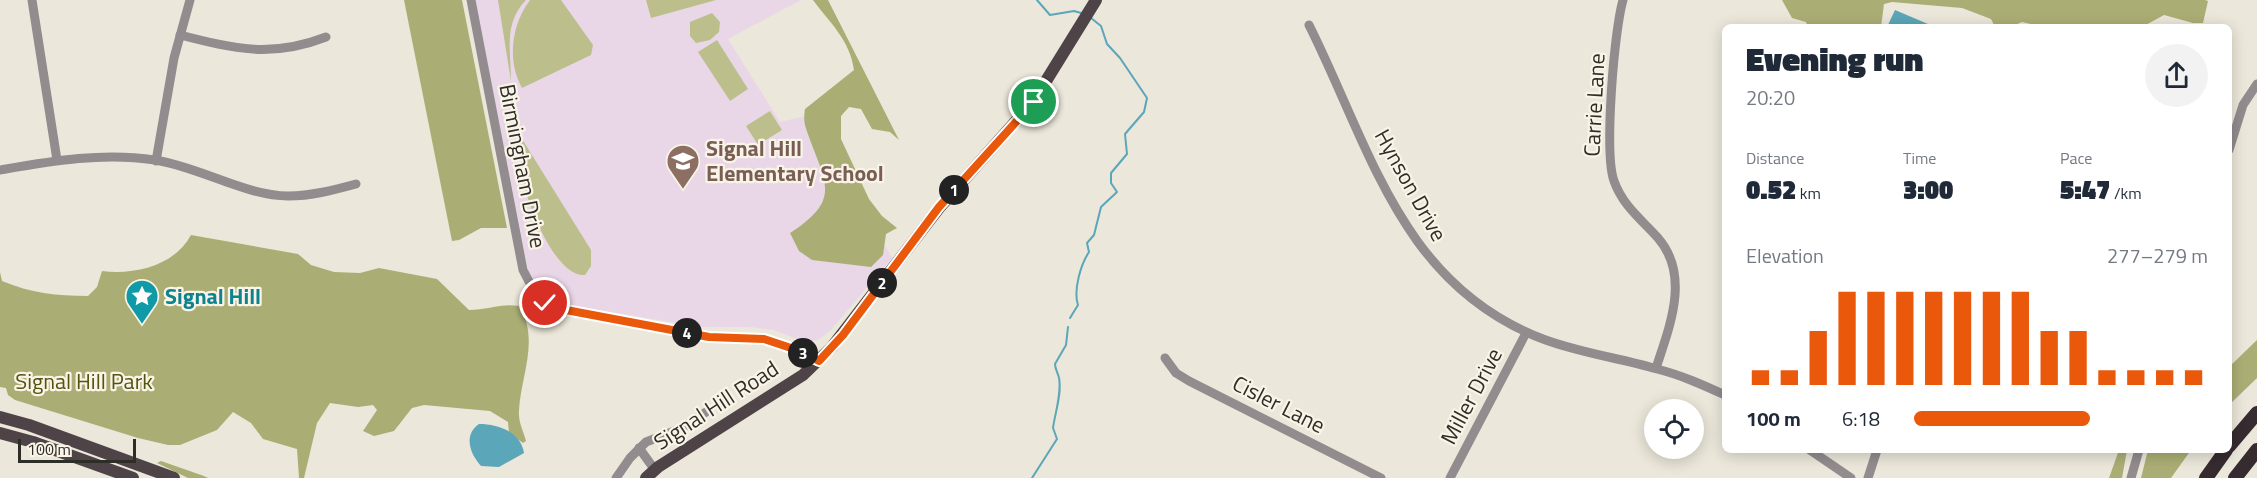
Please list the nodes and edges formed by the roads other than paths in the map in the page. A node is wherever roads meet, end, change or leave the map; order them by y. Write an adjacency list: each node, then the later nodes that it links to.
1 (32, 0): 11 (street)
2 (189, 0): 7 (street)
3 (471, 0): 17 (street, Birmingham Drive)
4 (1096, 0): 17 (main road, Signal Hill Road)
5 (1623, 0): 18 (street, Carrie Lane)
6 (1309, 25): 15 (street, Hynson Drive)
7 (180, 35): 8 (street); 12 (street)
8 (327, 37)
9 (2257, 84): 10 (street)
10 (2232, 140)
11 (57, 160): 12 (street); 13 (street)
12 (156, 161): 14 (street)
13 (0, 170)
14 (356, 184)
15 (1526, 333): 18 (street, Hynson Drive); 36 (street, Miller Drive)
16 (1165, 358): 35 (street, Cisler Lane)
17 (819, 361): 31 (main road, Signal Hill Road)
18 (1656, 368): 19 (street, Hynson Drive)
19 (1722, 394)
20 (706, 412): 25 (street)
21 (2257, 413): 24 (highway)
22 (0, 417): 33 (main road)
23 (0, 433): 32 (main road)
24 (2232, 442)
25 (639, 448): 31 (street); 34 (street)
26 (2257, 450): 41 (highway)
27 (1814, 453): 37 (street)
28 (1876, 453): 38 (street)
29 (2138, 453): 39 (street)
30 (2224, 453): 40 (highway)
31 (650, 474)
32 (134, 478)
33 (174, 478)
34 (616, 478)
35 (1381, 478)
36 (1450, 478)
37 (1851, 478)
38 (1868, 478)
39 (2131, 478)
40 (2206, 478)
41 (2235, 478)

